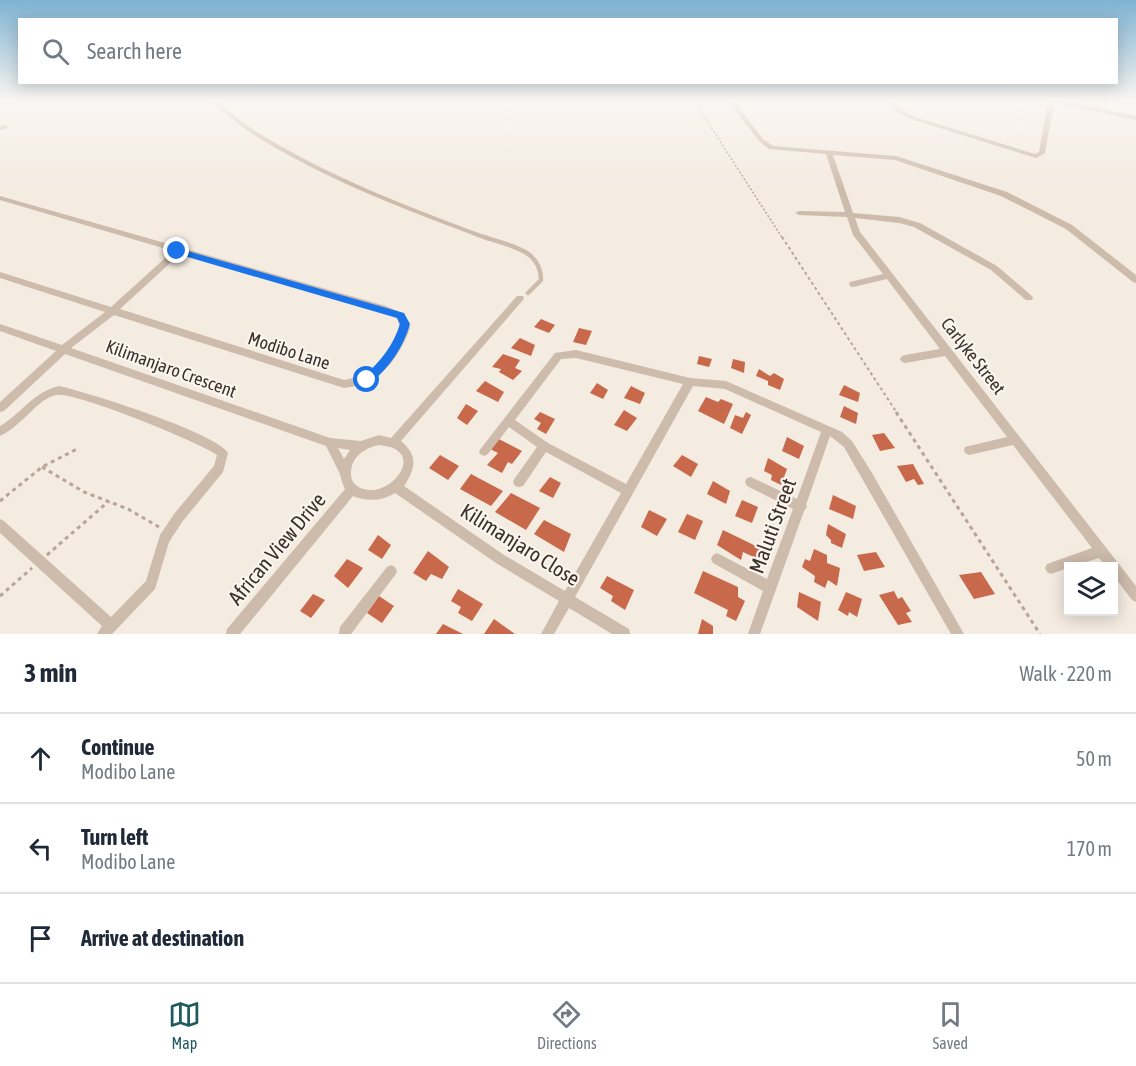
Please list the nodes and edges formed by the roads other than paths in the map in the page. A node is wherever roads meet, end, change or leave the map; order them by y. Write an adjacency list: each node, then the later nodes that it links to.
1 (250, 131): 14 (lane)
2 (752, 131): 5 (street)
3 (955, 131): 4 (street)
4 (1047, 131)
5 (829, 153): 8 (street, Carlyke Street); 12 (street)
6 (0, 198): 9 (street, Modibo Lane)
7 (799, 213): 8 (street)
8 (848, 215): 11 (street, Carlyke Street); 15 (street)
9 (177, 251): 16 (street); 16 (street, Modibo Lane)
10 (0, 275): 16 (street, Modibo Lane)
11 (889, 276): 13 (street); 19 (street, Carlyke Street)
12 (1136, 280)
13 (853, 284)
14 (524, 296): 27 (street)
15 (1029, 298)
16 (111, 312): 18 (street)
17 (0, 327): 18 (street, Kilimanjaro Crescent)
18 (65, 348): 22 (street); 28 (street, Kilimanjaro Crescent)
19 (947, 352): 20 (street); 26 (street, Carlyke Street)
20 (905, 359)
21 (690, 382): 23 (street); 24 (street); 38 (street)
22 (0, 408)
23 (508, 421): 30 (street); 32 (street)
24 (827, 430): 39 (street, Maluti Street); 56 (street)
25 (0, 431): 50 (street)
26 (1015, 440): 31 (street); 41 (street, Carlyke Street)
27 (394, 442): 29 (street); 36 (street)
28 (330, 443): 29 (street, Kilimanjaro Crescent); 33 (street)
29 (362, 446): 33 (street)
30 (544, 446): 34 (street); 38 (street)
31 (969, 450)
32 (484, 451)
33 (345, 472): 37 (street)
34 (519, 482)
35 (751, 482): 39 (street)
36 (396, 487): 37 (street); 49 (street, Kilimanjaro Close)
37 (352, 489): 52 (street, African View Drive)
38 (629, 491): 49 (street)
39 (801, 507): 47 (street, Maluti Street)
40 (0, 525): 50 (street)
41 (1101, 551): 43 (street, Carlyke Street); 44 (street)
42 (717, 558): 47 (street)
43 (1109, 562)
44 (1051, 568)
45 (391, 571): 51 (street)
46 (1118, 573): 48 (street, Carlyke Street)
47 (771, 588): 55 (street, Maluti Street)
48 (1136, 596)
49 (568, 598): 53 (street); 54 (street, Kilimanjaro Close)
50 (107, 630)
51 (346, 633)
52 (232, 634)
53 (547, 634)
54 (624, 634)
55 (754, 634)
56 (958, 634)

